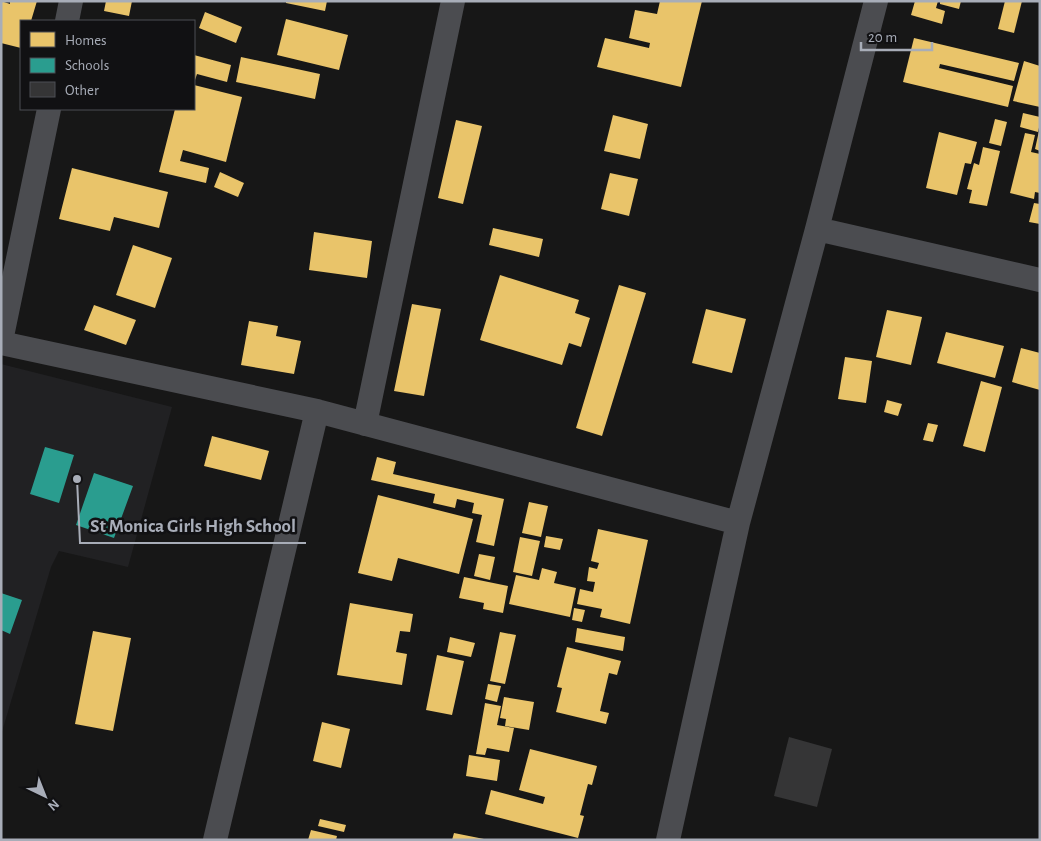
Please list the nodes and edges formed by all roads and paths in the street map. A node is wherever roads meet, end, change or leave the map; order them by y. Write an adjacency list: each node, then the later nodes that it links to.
1 (71, 1): 4 (street)
2 (452, 1): 10 (street)
3 (876, 1): 6 (street)
4 (67, 20)
5 (49, 110): 8 (street)
6 (816, 229): 7 (street); 11 (street)
7 (1040, 280)
8 (1, 342): 9 (street)
9 (317, 411): 10 (street); 12 (street)
10 (365, 424): 11 (street)
11 (738, 523): 13 (street)
12 (214, 840)
13 (668, 840)

